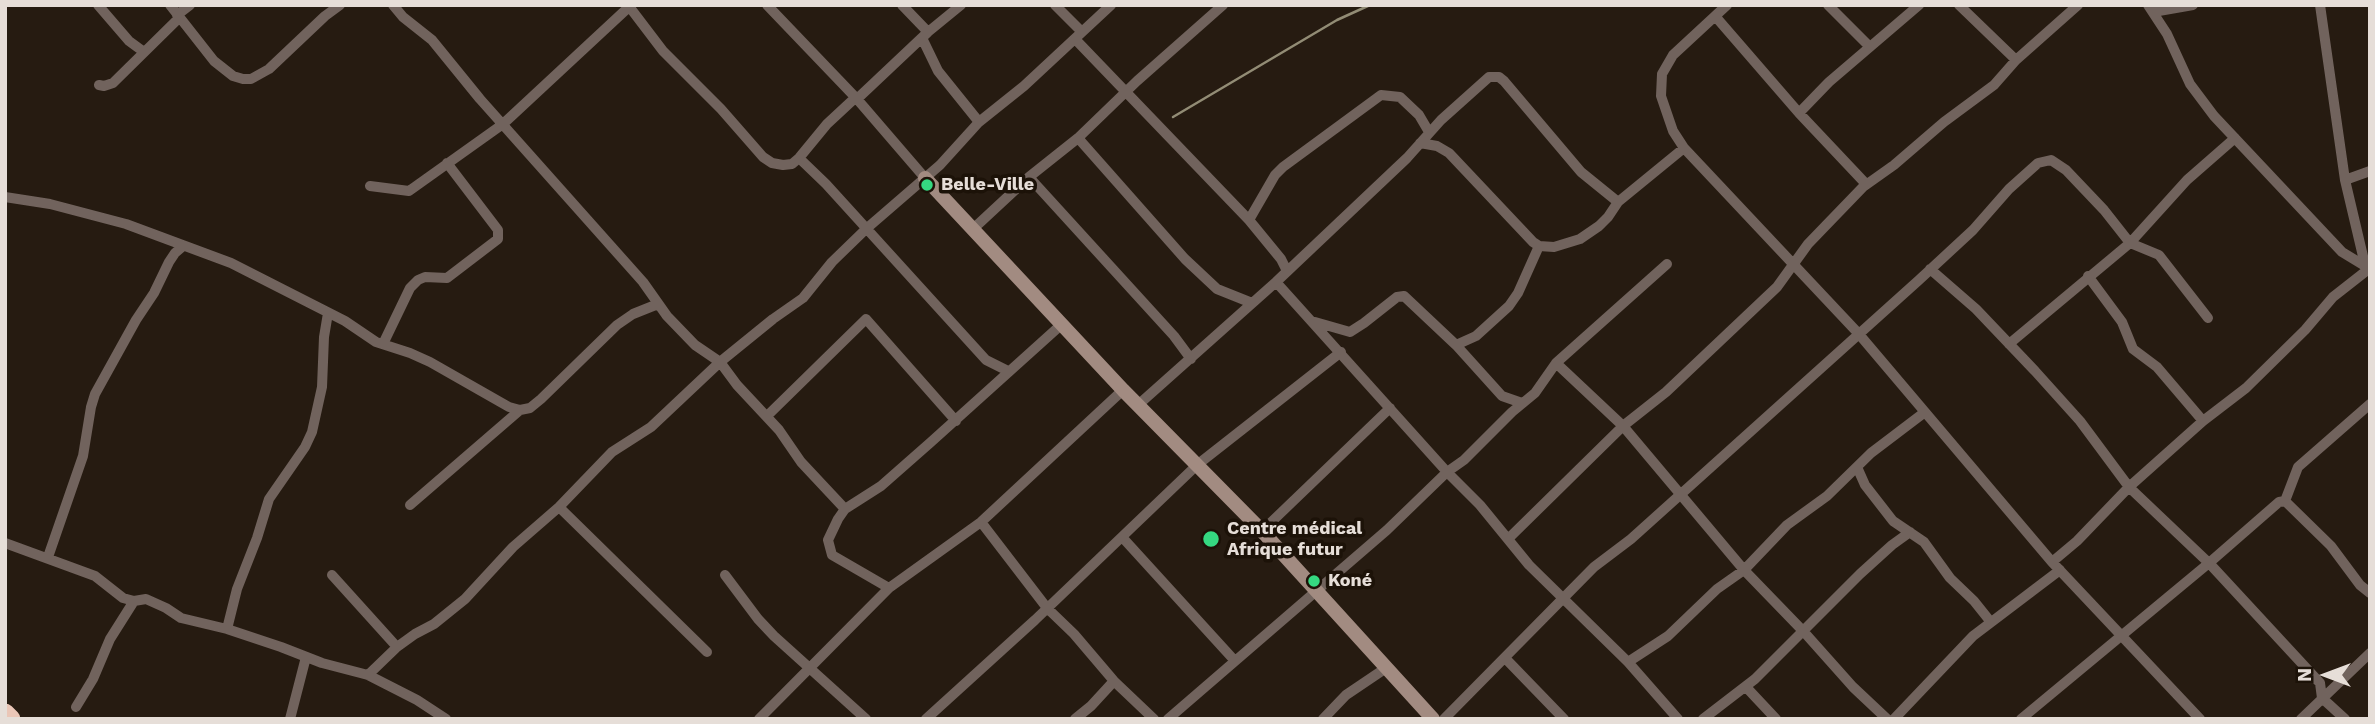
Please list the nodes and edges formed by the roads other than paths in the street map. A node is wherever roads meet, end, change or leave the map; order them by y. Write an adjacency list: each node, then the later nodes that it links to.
1 (98, 5): 26 (street)
2 (170, 5): 22 (street)
3 (190, 5): 22 (street)
4 (340, 5): 22 (street)
5 (393, 5): 33 (street)
6 (767, 5): 30 (street)
7 (902, 5): 23 (street)
8 (961, 5): 23 (street)
9 (1055, 5): 24 (street)
10 (1111, 5): 24 (street)
11 (1223, 5): 29 (street)
12 (1727, 5): 21 (street)
13 (1828, 5): 25 (street)
14 (1919, 5): 25 (street)
15 (1959, 5): 27 (street)
16 (2078, 5): 27 (street)
17 (2193, 5): 20 (street)
18 (2320, 5): 44 (street)
19 (629, 6): 33 (street); 39 (street)
20 (2151, 9): 36 (street)
21 (1715, 16): 31 (street); 38 (street)
22 (178, 17): 26 (street)
23 (925, 35): 30 (street); 32 (street)
24 (1079, 35): 29 (street); 32 (street)
25 (1870, 47): 31 (street)
26 (144, 52): 28 (street)
27 (2016, 60): 45 (street)
28 (99, 85)
29 (1125, 92): 35 (street); 49 (street)
30 (856, 99): 39 (street); 43 (street)
31 (1799, 113): 45 (street)
32 (979, 122): 43 (street)
33 (503, 124): 40 (street); 63 (street)
34 (1429, 132): 37 (street); 48 (street); 49 (street)
35 (1078, 138): 42 (street); 62 (street)
36 (2235, 138): 52 (street); 58 (street)
37 (1420, 143): 53 (street); 59 (street)
38 (1684, 148): 48 (street); 56 (street)
39 (799, 159): 50 (street)
40 (447, 163): 46 (street); 69 (street)
41 (2370, 171): 44 (street)
42 (1029, 177): 51 (street); 73 (street)
43 (925, 178): 50 (street); 51 (street)
44 (2345, 180): 58 (street)
45 (1866, 184): 56 (street)
46 (370, 186)
47 (5, 197): 54 (street)
48 (1618, 201): 53 (street)
49 (1249, 219): 59 (street)
50 (866, 229): 74 (street); 76 (street)
51 (973, 229): 67 (street)
52 (2130, 243): 57 (street); 60 (street); 65 (street)
53 (1539, 246): 71 (street)
54 (183, 247): 64 (street); 103 (street)
55 (1667, 264): 75 (street)
56 (1794, 264): 68 (street); 87 (street)
57 (1930, 269): 68 (street); 70 (street)
58 (2368, 270): 86 (street)
59 (1287, 271): 61 (street)
60 (2088, 276): 70 (street); 86 (street)
61 (1276, 282): 62 (street); 66 (street)
62 (1252, 303): 73 (street)
63 (658, 304): 74 (street); 82 (street)
64 (328, 313): 69 (street); 116 (street)
65 (2208, 318)
66 (1314, 321): 71 (street); 72 (street)
67 (1062, 324): 76 (street); 77 (street)
68 (1858, 333): 83 (street); 92 (street)
69 (383, 344): 82 (street)
70 (2009, 344): 91 (street)
71 (1456, 345): 78 (street)
72 (1341, 352): 81 (street); 88 (street)
73 (1191, 359): 80 (street)
74 (720, 362): 84 (street); 95 (street)
75 (1556, 363): 78 (street); 87 (street)
76 (1009, 372): 85 (street)
77 (1123, 390): 80 (street); 97 (street)
78 (1522, 403): 90 (street)
79 (2370, 404): 93 (street)
80 (1138, 405): 88 (street)
81 (1390, 408): 90 (street); 98 (street)
82 (520, 410): 94 (street)
83 (1925, 412): 89 (street); 105 (street)
84 (767, 416): 85 (street); 96 (street)
85 (956, 421): 96 (street)
86 (2203, 421): 91 (street)
87 (1623, 426): 92 (street); 101 (street)
88 (1197, 465): 98 (street); 100 (street)
89 (1857, 467): 99 (street); 106 (street)
90 (1447, 472): 101 (street); 110 (street)
91 (2129, 487): 104 (street); 105 (street)
92 (1680, 494): 106 (street); 112 (street)
93 (2286, 501): 104 (street); 111 (street)
94 (411, 505)
95 (559, 507): 119 (street); 120 (street)
96 (845, 509): 109 (street)
97 (981, 522): 109 (street); 114 (street)
98 (1262, 531): 110 (street)
99 (1910, 532): 115 (street); 117 (street)
100 (1122, 537): 114 (street); 124 (street)
101 (1508, 539): 112 (street)
102 (5, 543): 103 (street)
103 (48, 557): 113 (street)
104 (2209, 564): 118 (street); 131 (street)
105 (2056, 566): 115 (street); 118 (street)
106 (1744, 570): 117 (street); 125 (street)
107 (332, 575): 119 (street)
108 (725, 575): 126 (street)
109 (889, 588): 126 (street)
110 (1316, 590): 124 (street); 127 (street)
111 (2370, 593)
112 (1565, 599): 123 (street); 125 (street)
113 (134, 601): 116 (street); 132 (street)
114 (1047, 608): 129 (street); 139 (street)
115 (1990, 621): 151 (street)
116 (227, 629): 122 (street)
117 (1804, 632): 130 (street); 150 (street)
118 (2122, 636): 152 (street); 153 (street)
119 (397, 647): 128 (street)
120 (707, 652)
121 (2370, 653): 131 (street)
122 (306, 657): 128 (street); 135 (street)
123 (1505, 658): 145 (street); 146 (street)
124 (1235, 662): 142 (street)
125 (1628, 662): 147 (street)
126 (809, 668): 137 (street); 138 (street)
127 (1386, 668): 143 (street); 144 (street)
128 (368, 675): 136 (street)
129 (1114, 681): 140 (street); 141 (street)
130 (1746, 687): 148 (street); 149 (street)
131 (2322, 698): 154 (street); 155 (street)
132 (76, 707)
133 (5, 713): 134 (highway)
134 (11, 719)
135 (290, 719)
136 (446, 719)
137 (759, 719)
138 (866, 719)
139 (926, 719)
140 (1075, 719)
141 (1154, 719)
142 (1168, 719)
143 (1323, 719)
144 (1433, 719)
145 (1444, 719)
146 (1564, 719)
147 (1678, 719)
148 (1703, 719)
149 (1776, 719)
150 (1887, 719)
151 (1894, 719)
152 (2021, 719)
153 (2200, 719)
154 (2301, 719)
155 (2345, 719)

